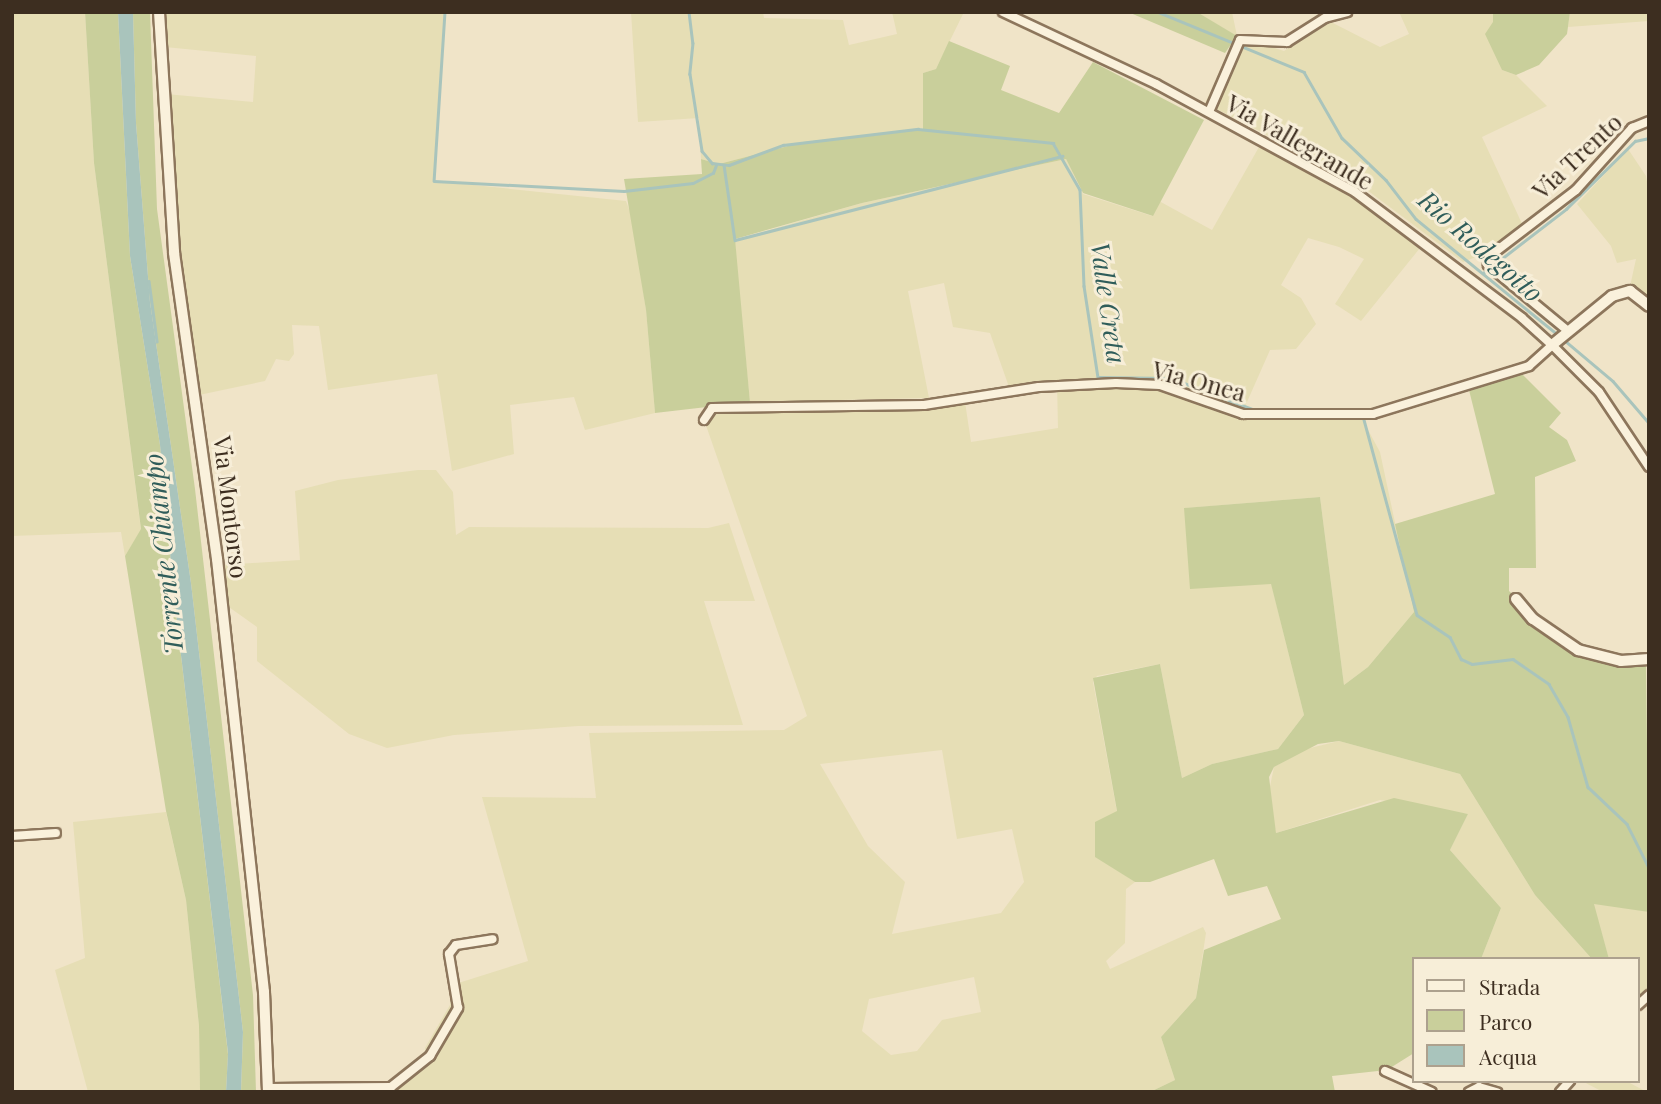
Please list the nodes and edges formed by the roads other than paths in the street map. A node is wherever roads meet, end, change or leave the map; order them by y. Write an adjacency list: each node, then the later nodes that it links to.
1 (159, 12): 16 (main road, Via Montorso)
2 (1003, 12): 4 (street, Via Vallegrande)
3 (1347, 12): 4 (street)
4 (1209, 112): 7 (street, Via Vallegrande)
5 (1649, 121): 7 (street, Via Trento)
6 (1649, 306): 7 (main road)
7 (1560, 338): 8 (street, Via Onea); 9 (street)
8 (704, 420)
9 (1649, 467)
10 (1516, 599): 11 (main road)
11 (1649, 659)
12 (56, 833): 13 (street)
13 (12, 836)
14 (493, 939): 16 (street)
15 (1385, 1071): 17 (street)
16 (269, 1090)
17 (1432, 1092)
18 (1469, 1092): 19 (street)
19 (1497, 1092)

